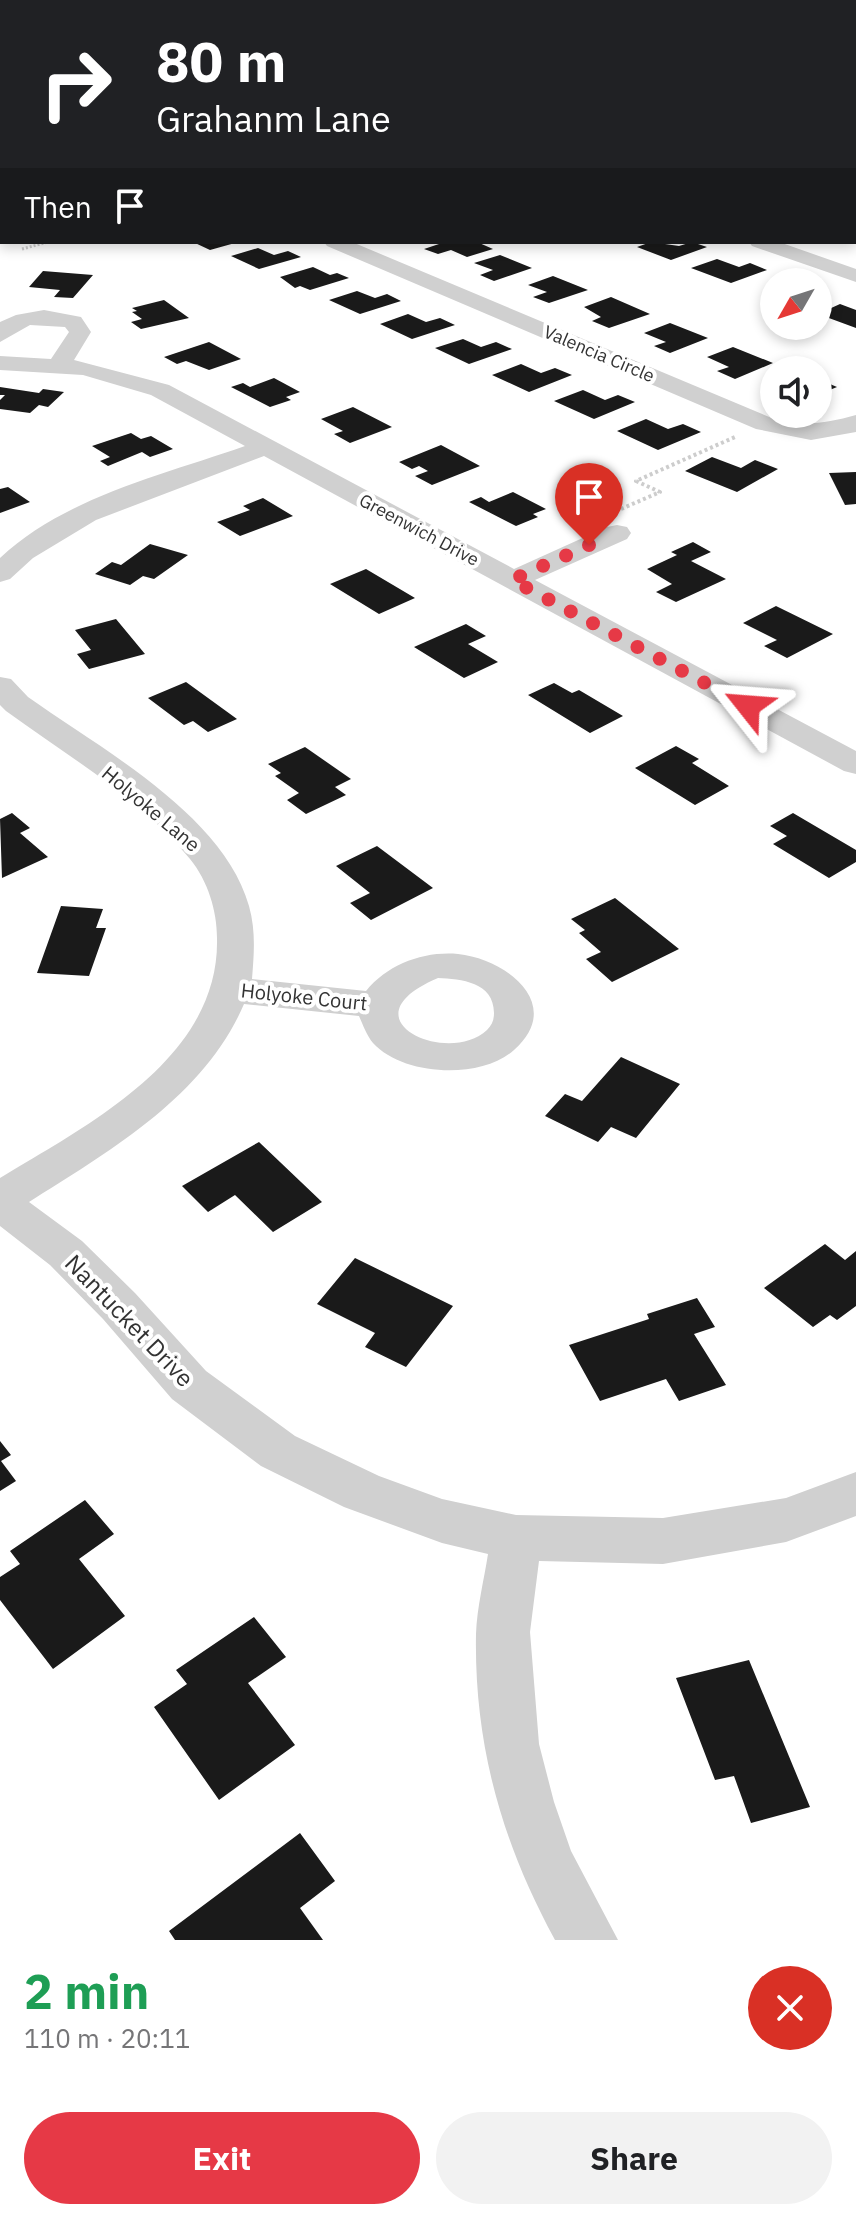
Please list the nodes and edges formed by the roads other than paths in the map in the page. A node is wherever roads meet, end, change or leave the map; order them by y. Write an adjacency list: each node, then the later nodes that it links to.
1 (349, 244): 7 (street, Valencia Circle)
2 (765, 244): 3 (street)
3 (856, 276)
4 (0, 335): 6 (street)
5 (0, 363): 6 (street, Greenwich Drive)
6 (58, 366): 8 (street, Greenwich Drive)
7 (856, 423)
8 (266, 447): 10 (street); 11 (street, Greenwich Drive)
9 (618, 521): 11 (street)
10 (0, 573)
11 (512, 580): 13 (street, Greenwich Drive)
12 (0, 686): 14 (street, Holyoke Lane)
13 (856, 764)
14 (231, 990): 15 (street, Holyoke Court); 16 (street, Holyoke Lane)
15 (378, 1005)
16 (0, 1201): 18 (street, Nantucket Drive)
17 (856, 1494): 18 (street, Nantucket Drive)
18 (516, 1538): 19 (street)
19 (588, 1940)

